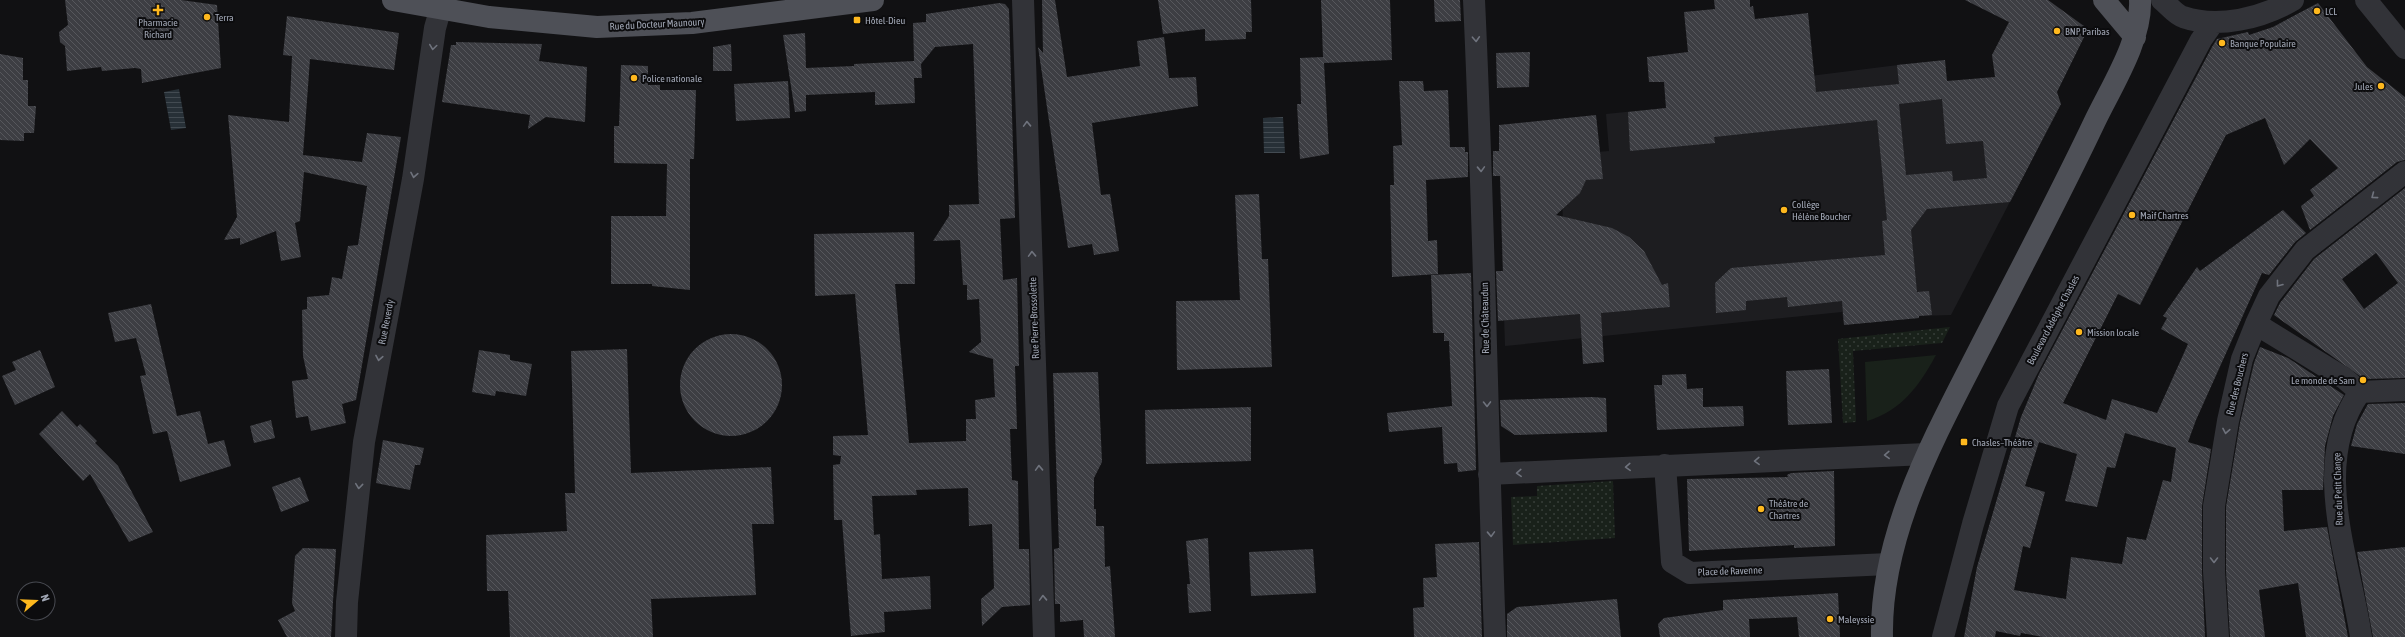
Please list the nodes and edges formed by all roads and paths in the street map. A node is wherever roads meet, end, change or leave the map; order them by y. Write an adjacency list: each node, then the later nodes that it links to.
1 (394, 0): 10 (main road, Rue du Docteur Maunoury)
2 (873, 0): 10 (main road, Rue du Docteur Maunoury)
3 (1023, 0): 23 (street, Rue Pierre-Brossolette, one-way to 3)
4 (1474, 0): 20 (street, Rue de Châteaudun, one-way to 20)
5 (2104, 0): 12 (main road)
6 (2140, 0): 12 (main road)
7 (2162, 0): 11 (street)
8 (2293, 0): 11 (street)
9 (2366, 0): 13 (street)
10 (442, 4): 22 (street, Rue Reverdy, one-way to 22)
11 (2214, 23): 26 (street, Boulevard Adelphe Chasles)
12 (2135, 37): 18 (main road)
13 (2405, 48)
14 (2405, 172): 15 (street, Rue des Bouchers, one-way to 15)
15 (2256, 324): 17 (street); 27 (street, Rue des Bouchers, one-way to 27)
16 (2405, 390): 17 (street)
17 (2360, 392): 28 (street, Rue du Petit Change)
18 (1926, 454): 19 (street, one-way to 19); 21 (main road)
19 (1665, 464): 20 (street, one-way to 20); 21 (street, Place de Ravenne)
20 (1489, 474): 24 (street, Rue de Châteaudun, one-way to 24)
21 (1889, 564): 25 (main road)
22 (346, 637)
23 (1044, 637)
24 (1495, 637)
25 (1882, 637)
26 (1943, 637)
27 (2218, 637)
28 (2361, 637)

